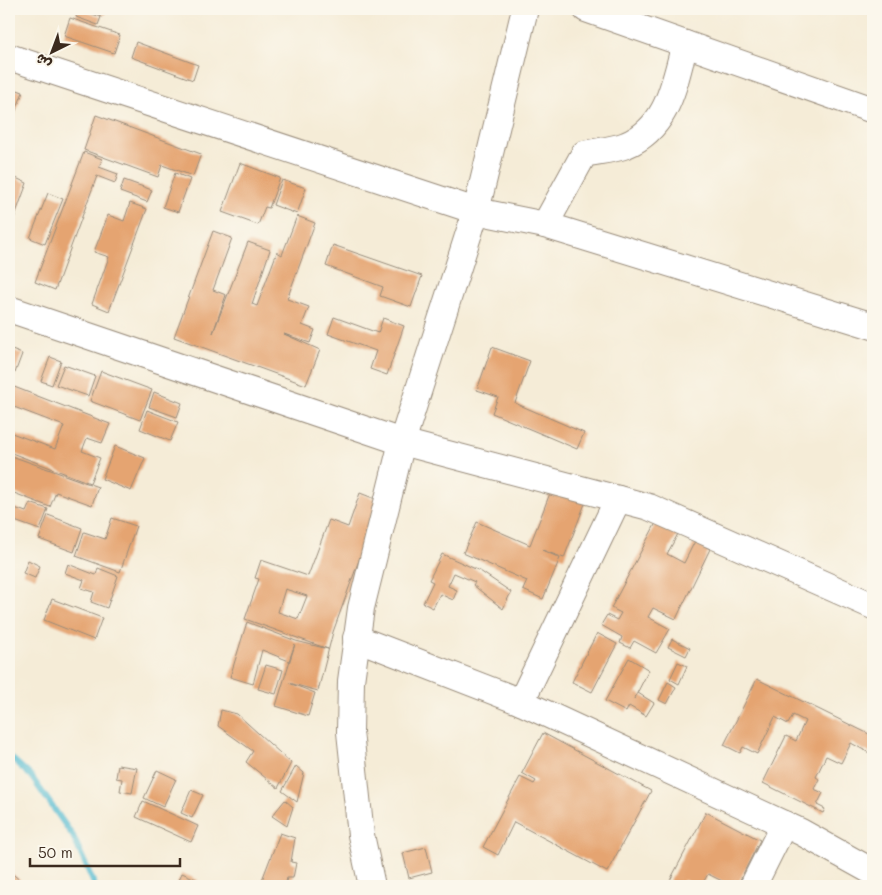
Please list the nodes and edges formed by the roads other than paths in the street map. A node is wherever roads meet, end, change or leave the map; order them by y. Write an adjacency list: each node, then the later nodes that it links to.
1 (525, 9): 6 (street)
2 (586, 9): 3 (street)
3 (685, 44): 5 (street); 7 (street)
4 (9, 57): 6 (street)
5 (873, 110)
6 (476, 211): 7 (street); 10 (street)
7 (545, 225): 9 (street)
8 (9, 310): 10 (street)
9 (873, 326)
10 (402, 442): 11 (street); 13 (street)
11 (618, 499): 12 (street); 14 (street)
12 (873, 606)
13 (356, 638): 14 (street); 17 (street)
14 (521, 702): 15 (street)
15 (784, 824): 16 (street); 18 (street)
16 (873, 872)
17 (372, 886)
18 (753, 886)

